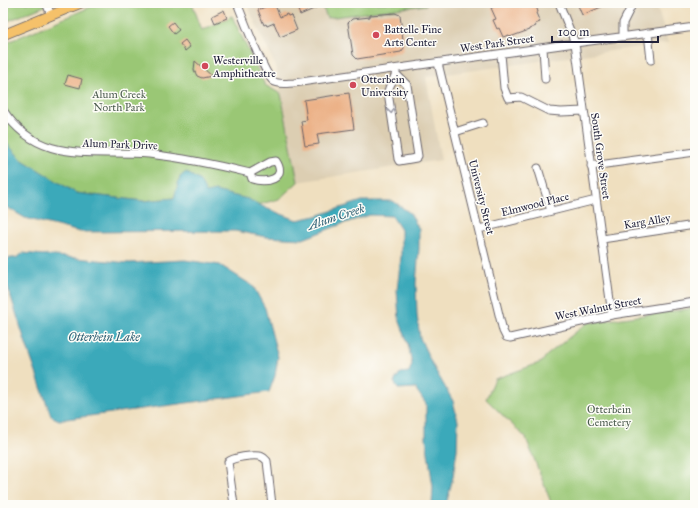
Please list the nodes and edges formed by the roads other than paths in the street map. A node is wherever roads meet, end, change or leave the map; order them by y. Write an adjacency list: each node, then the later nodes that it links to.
1 (46, 3): 6 (street)
2 (81, 3): 6 (main road)
3 (237, 3): 16 (street, West Park Street)
4 (559, 3): 11 (street, South Grove Street)
5 (633, 3): 10 (street)
6 (51, 15): 9 (main road)
7 (695, 27): 8 (street, West Park Street)
8 (648, 33): 10 (street, West Park Street); 14 (street)
9 (3, 35)
10 (623, 36): 11 (street, West Park Street)
11 (575, 43): 12 (street, West Park Street); 19 (street, South Grove Street)
12 (543, 48): 13 (street, West Park Street); 17 (street)
13 (501, 54): 15 (street, West Park Street); 19 (street)
14 (651, 60)
15 (438, 63): 16 (street, West Park Street); 21 (street, University Street)
16 (396, 72): 16 (street, one-way to 16)
17 (545, 79)
18 (3, 110): 25 (street, Alum Park Drive)
19 (584, 111): 23 (street, South Grove Street)
20 (483, 123): 21 (street)
21 (455, 132): 29 (street, University Street)
22 (695, 152): 23 (street)
23 (592, 166): 26 (street, South Grove Street)
24 (538, 168): 27 (street)
25 (250, 173)
26 (596, 200): 27 (street, Elmwood Place); 30 (street, South Grove Street)
27 (551, 211): 29 (street, Elmwood Place)
28 (695, 225): 30 (street, Karg Alley)
29 (479, 229): 33 (street, University Street)
30 (602, 239): 32 (street, South Grove Street)
31 (695, 302): 32 (street, West Walnut Street)
32 (612, 315): 33 (street, West Walnut Street)
33 (506, 337)
34 (234, 505): 35 (street)
35 (272, 505)

